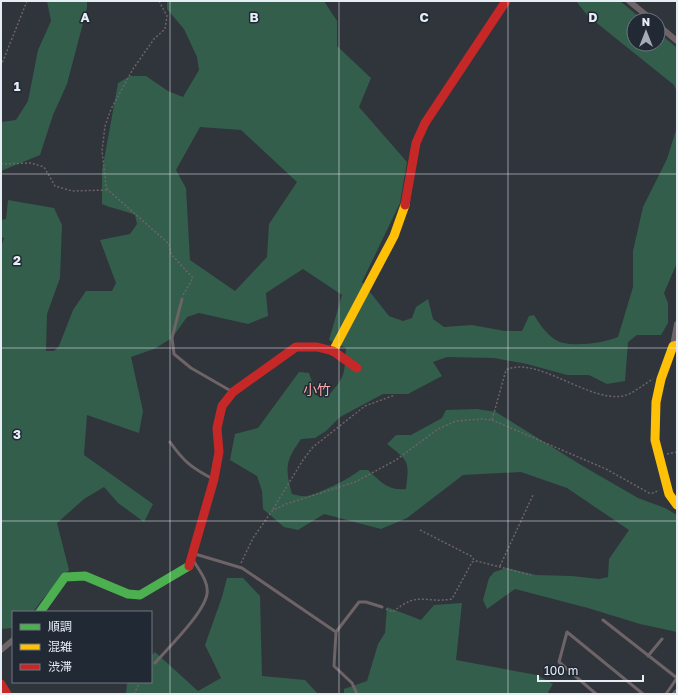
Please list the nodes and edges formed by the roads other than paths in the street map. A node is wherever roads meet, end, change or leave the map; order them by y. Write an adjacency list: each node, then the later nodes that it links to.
1 (506, 1): 9 (street)
2 (629, 1): 3 (street)
3 (642, 12)
4 (666, 32): 5 (street)
5 (677, 41)
6 (182, 299): 11 (lane)
7 (677, 324): 8 (street)
8 (675, 346): 14 (street)
9 (333, 351): 10 (street); 11 (street)
10 (357, 368)
11 (233, 392): 13 (street)
12 (170, 442): 13 (lane)
13 (214, 479): 15 (street)
14 (677, 505)
15 (193, 556): 17 (street); 19 (lane); 24 (lane)
16 (382, 608): 19 (lane)
17 (41, 611)
18 (603, 620): 23 (lane)
19 (336, 632): 27 (lane)
20 (662, 639): 23 (lane)
21 (12, 641): 22 (street)
22 (1, 650)
23 (648, 656): 30 (lane)
24 (155, 663)
25 (1, 684): 26 (street)
26 (7, 694)
27 (357, 694)
28 (596, 694): 29 (lane)
29 (643, 694)
30 (666, 694)

